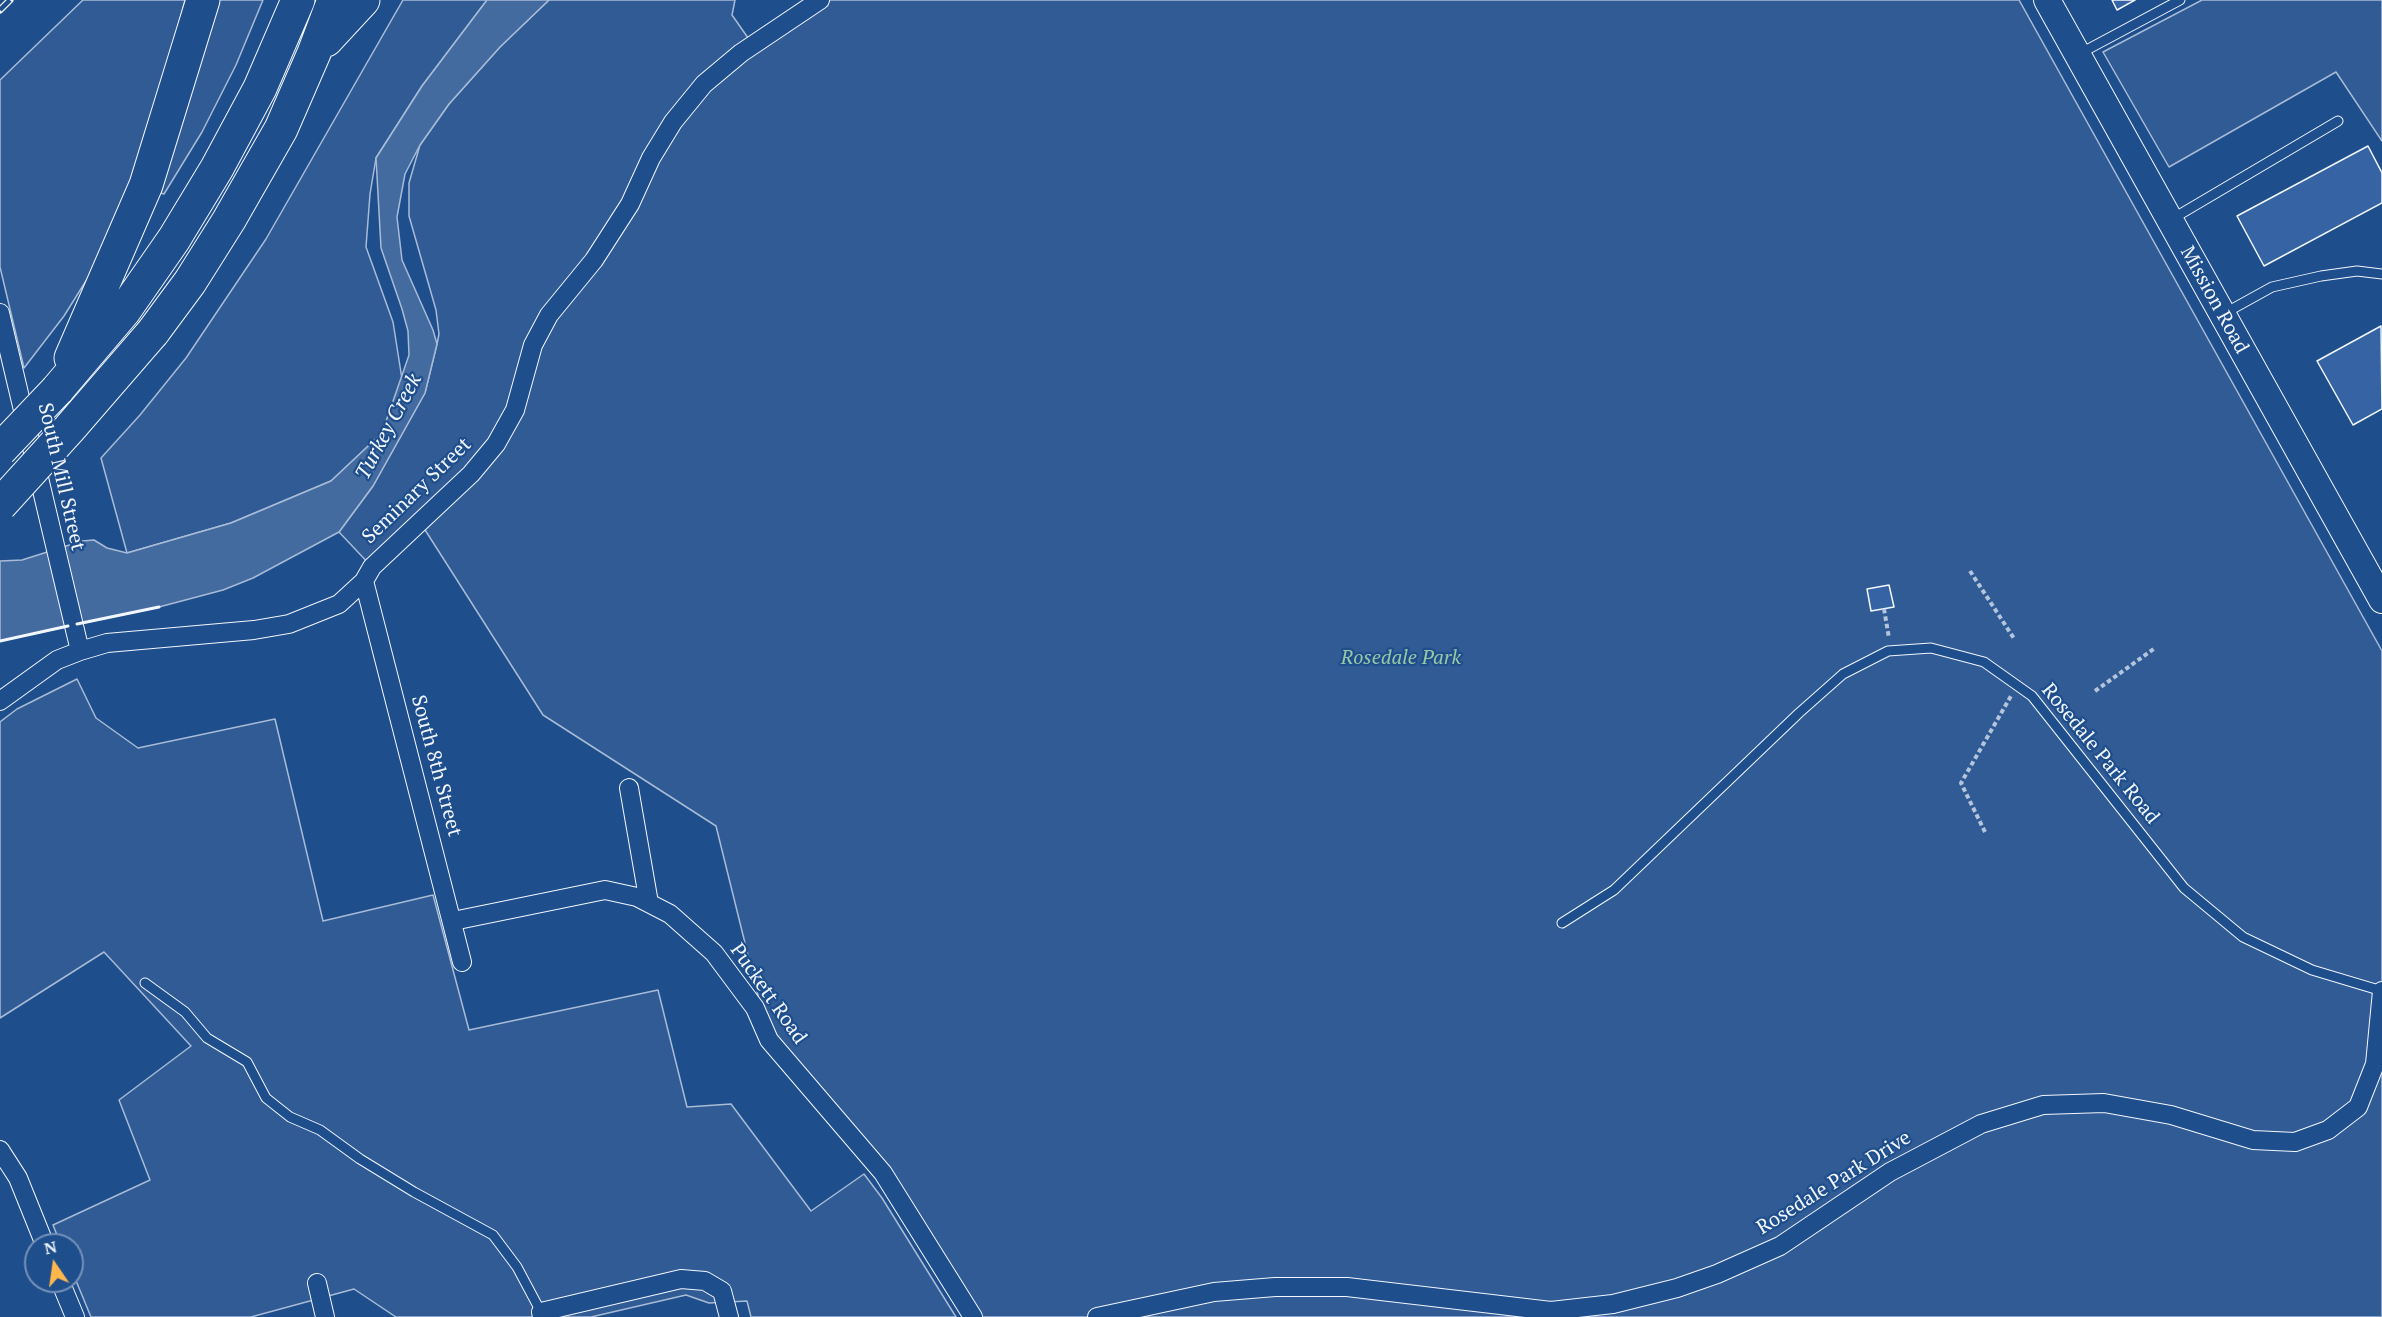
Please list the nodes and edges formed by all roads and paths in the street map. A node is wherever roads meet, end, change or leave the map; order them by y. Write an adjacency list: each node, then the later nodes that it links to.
1 (203, 0): 13 (highway)
2 (298, 0): 13 (highway)
3 (334, 0): 8 (highway)
4 (363, 0): 8 (highway)
5 (820, 0): 19 (street, Seminary Street)
6 (2047, 0): 9 (main road, Mission Road)
7 (2180, 0): 9 (lane)
8 (314, 53): 17 (highway, bridge)
9 (2078, 55): 11 (main road, Mission Road)
10 (2338, 121): 11 (lane)
11 (2169, 220): 15 (main road, Mission Road)
12 (2382, 274): 15 (lane)
13 (111, 302): 16 (highway, bridge)
14 (0, 313): 24 (street, South Mill Street)
15 (2222, 314): 20 (main road, Mission Road)
16 (0, 450)
17 (0, 505)
18 (1970, 571): 22 (path)
19 (364, 581): 24 (street, Seminary Street); 32 (street, South 8th Street)
20 (2382, 600)
21 (1884, 609): 25 (path)
22 (2015, 640)
23 (2155, 648): 27 (path)
24 (80, 651): 28 (street, Seminary Street)
25 (1892, 651): 26 (lane, Rosedale Park Road); 33 (lane, Rosedale Park Road)
26 (2017, 685): 30 (path); 36 (lane, Rosedale Park Road)
27 (2095, 691)
28 (0, 702)
29 (629, 788): 31 (street)
30 (1985, 832)
31 (649, 903): 32 (street, Puckett Road); 45 (street, Puckett Road)
32 (453, 921): 34 (street, South 8th Street)
33 (1562, 923)
34 (462, 962)
35 (145, 983): 41 (lane)
36 (2382, 991): 46 (street, Rosedale Park Drive)
37 (0, 1150): 38 (street)
38 (40, 1233)
39 (317, 1282): 43 (street)
40 (65, 1293): 42 (street)
41 (541, 1314): 44 (street)
42 (75, 1317)
43 (326, 1317)
44 (729, 1317)
45 (974, 1317)
46 (1096, 1317)

